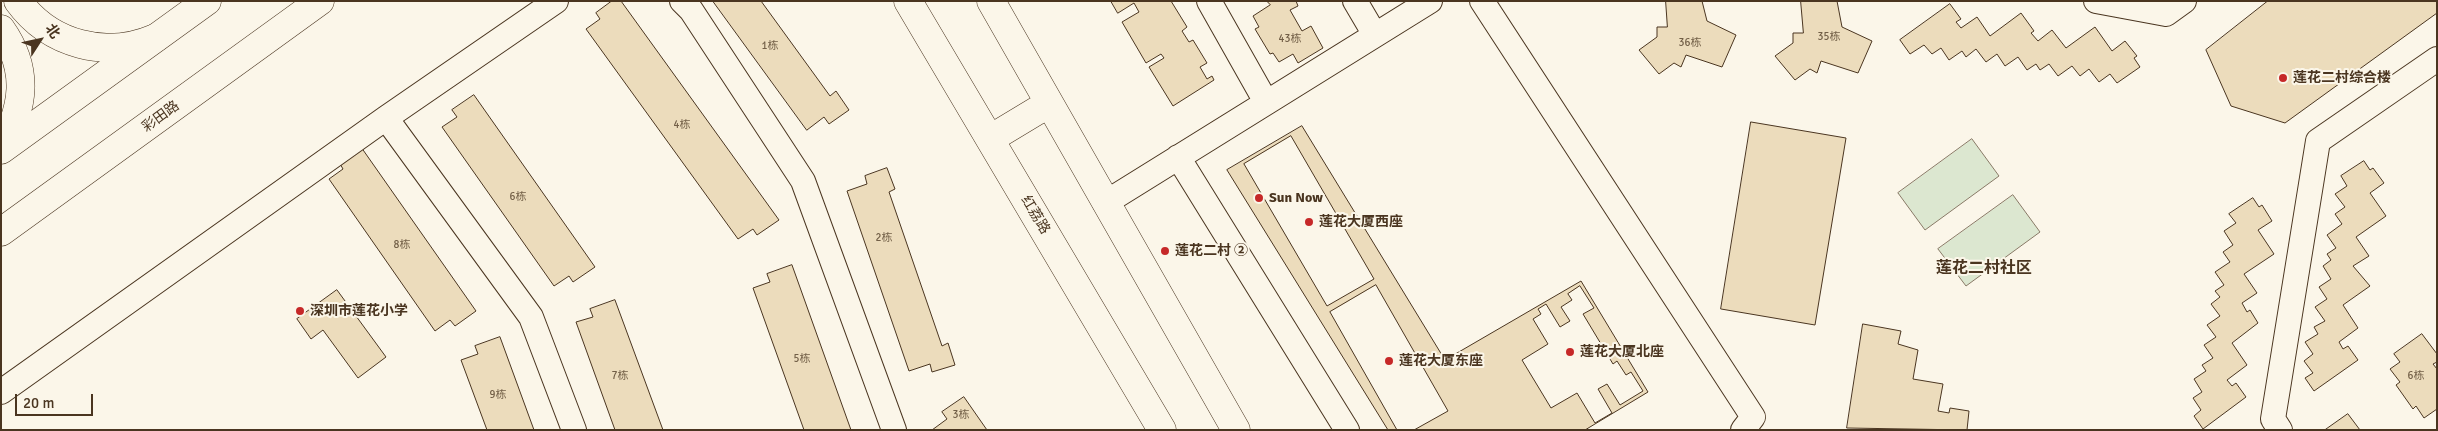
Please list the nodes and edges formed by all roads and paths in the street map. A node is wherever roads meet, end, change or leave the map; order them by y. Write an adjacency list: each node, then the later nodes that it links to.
1 (18, 1): 16 (main road)
2 (207, 1): 16 (main road)
3 (320, 1): 25 (main road, 彩田路)
4 (556, 1): 20 (street)
5 (682, 1): 28 (street)
6 (908, 1): 21 (main road, 红荔路)
7 (991, 1): 19 (main road)
8 (1209, 1): 18 (street)
9 (1355, 1): 15 (street)
10 (1430, 1): 15 (street)
11 (1482, 1): 32 (street)
12 (2096, 1): 13 (street)
13 (2184, 1)
14 (1, 29): 22 (main road)
15 (1376, 35): 18 (street)
16 (159, 36): 22 (main road)
17 (2437, 59): 33 (street)
18 (1266, 102): 23 (street)
19 (1048, 104): 21 (main road); 24 (main road)
20 (386, 118): 26 (street); 27 (street)
21 (990, 139): 29 (main road, 红荔路)
22 (1, 150)
23 (1178, 157): 24 (street); 31 (street)
24 (1105, 203): 30 (main road)
25 (1, 232)
26 (1, 392)
27 (574, 430)
28 (894, 430)
29 (1162, 430)
30 (1236, 430)
31 (1347, 430)
32 (1743, 430)
33 (2280, 430)

